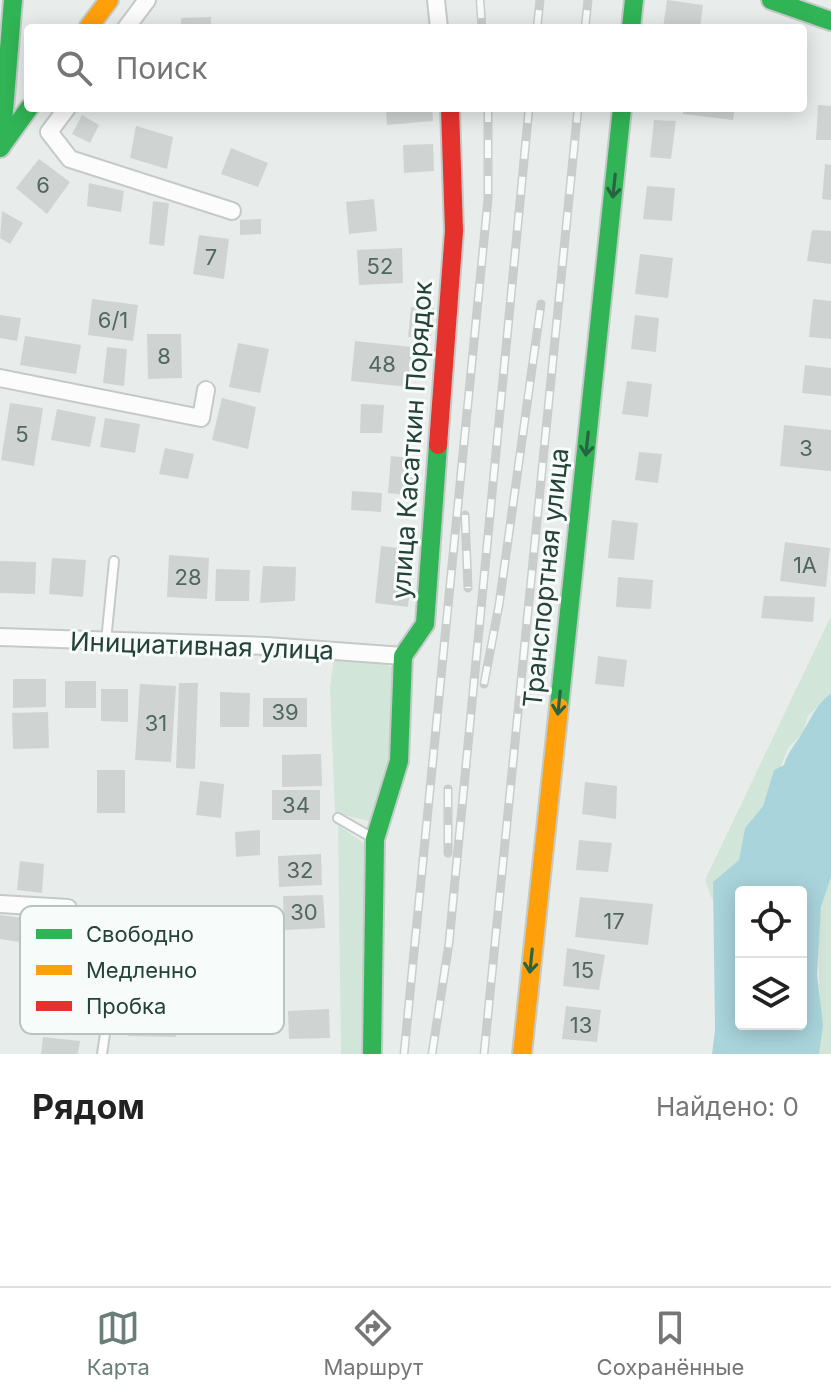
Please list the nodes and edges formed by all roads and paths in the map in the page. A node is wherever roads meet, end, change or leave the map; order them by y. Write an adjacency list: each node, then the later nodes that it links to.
1 (13, 0): 16 (main road)
2 (109, 0): 8 (main road)
3 (147, 0): 9 (street)
4 (436, 0): 10 (street)
5 (634, 0): 11 (main road)
6 (771, 0): 7 (main road)
7 (831, 21)
8 (91, 24)
9 (129, 24)
10 (439, 24)
11 (631, 24)
12 (26, 112): 16 (main road)
13 (64, 112): 17 (street)
14 (450, 112): 23 (main road, улица Касаткин Порядок)
15 (622, 112): 31 (main road, Транспортная улица, one-way to 31)
16 (0, 147)
17 (232, 211)
18 (0, 378): 19 (street)
19 (206, 390)
20 (114, 561): 22 (lane)
21 (0, 637): 22 (street, Инициативная улица)
22 (106, 642): 23 (street, Инициативная улица)
23 (403, 656): 25 (main road)
24 (338, 818): 25 (lane)
25 (375, 839): 30 (main road)
26 (0, 904): 27 (street)
27 (34, 906)
28 (105, 1034): 29 (lane)
29 (102, 1054)
30 (372, 1054)
31 (522, 1054)

